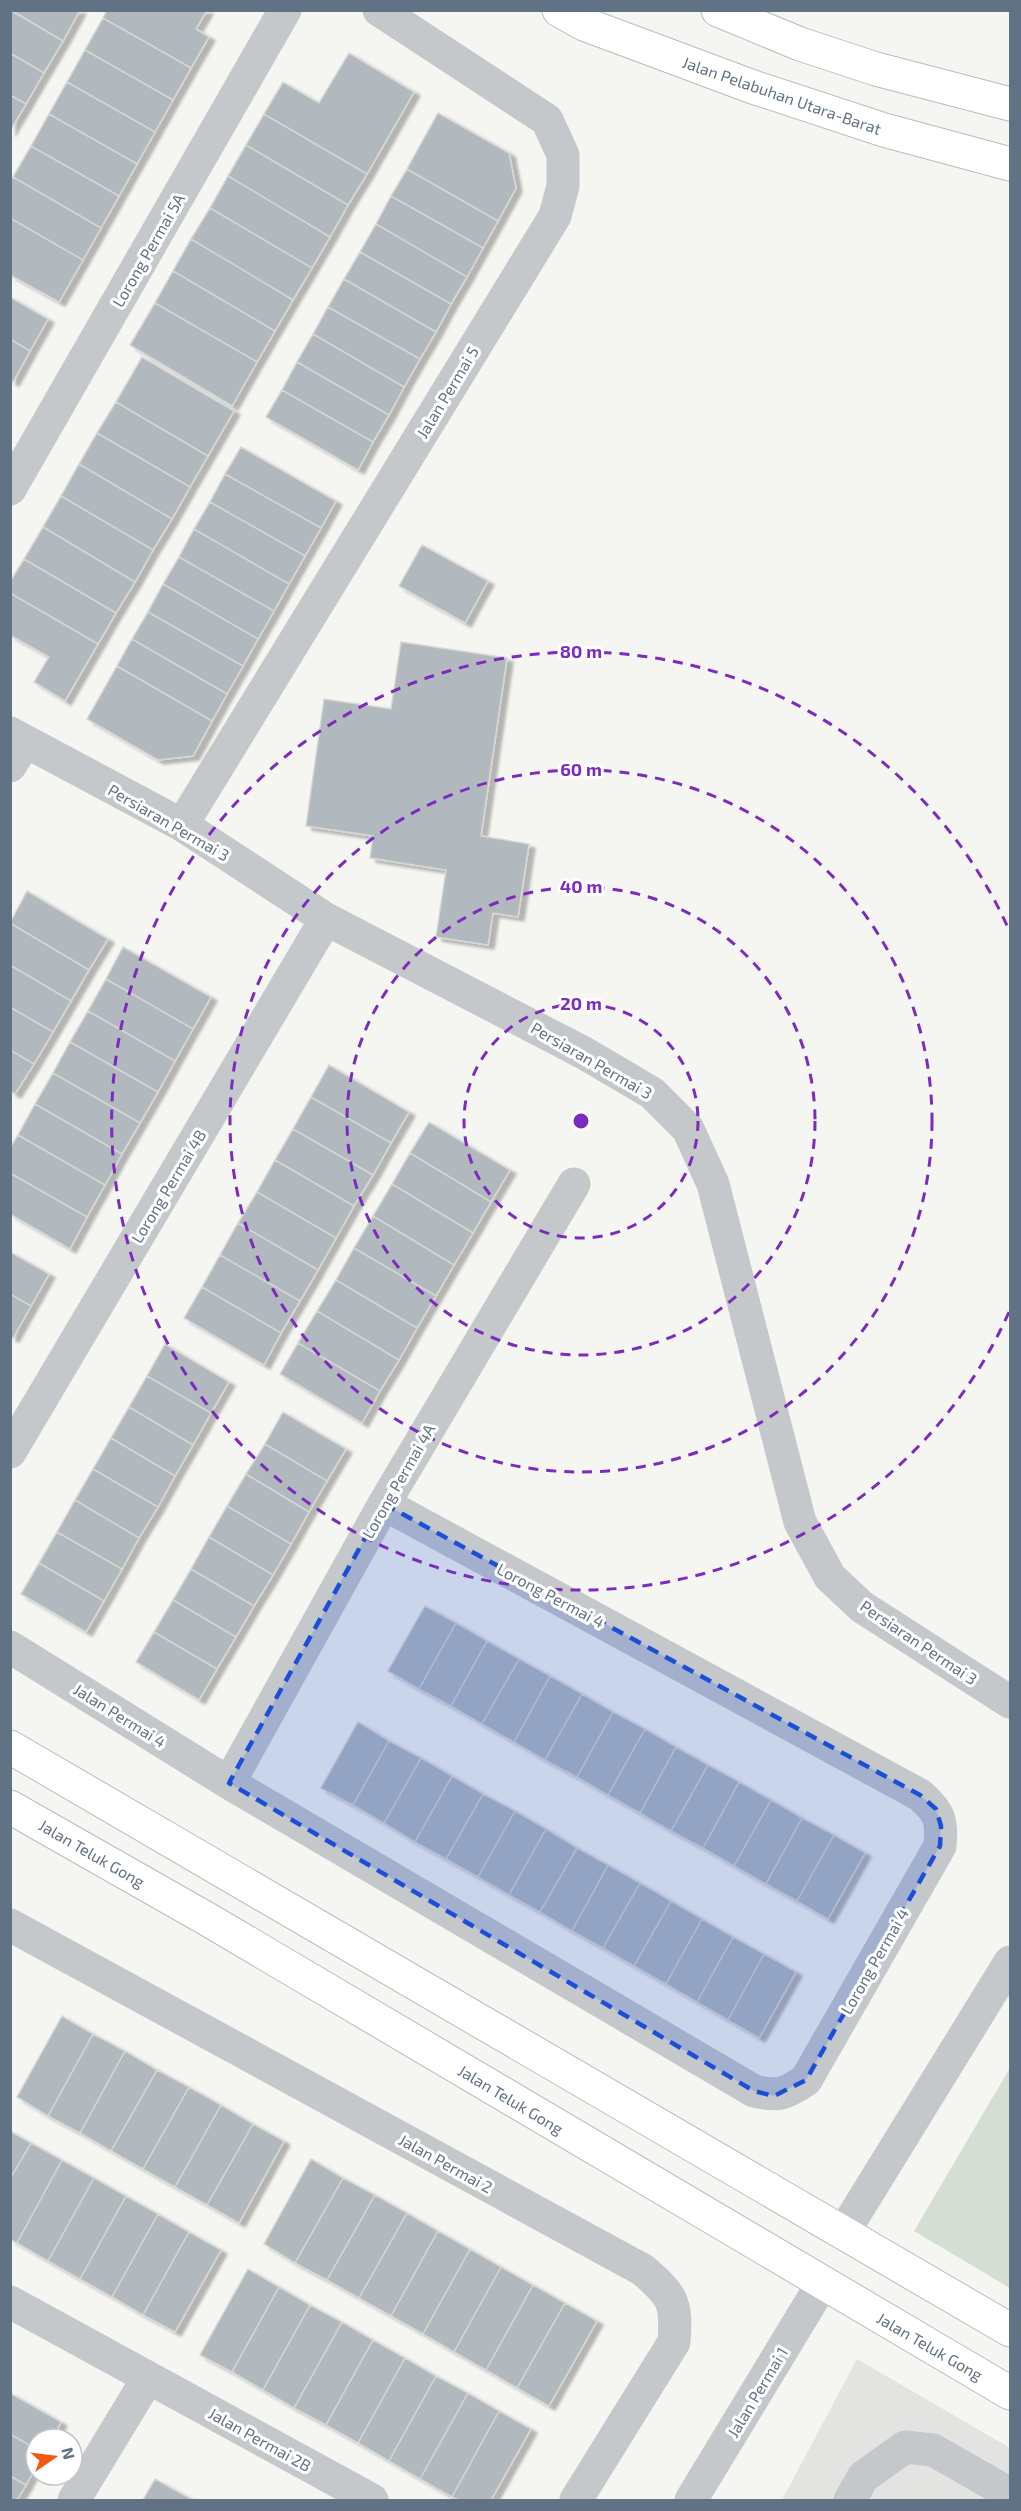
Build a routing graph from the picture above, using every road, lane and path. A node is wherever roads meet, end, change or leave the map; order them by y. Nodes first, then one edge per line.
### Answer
1 (285, 10) edge
2 (379, 10) edge
3 (559, 10) edge
4 (718, 10) edge
5 (1011, 104) edge
6 (1011, 164) edge
7 (10, 489) edge
8 (15, 747) edge
9 (182, 825) junction
10 (326, 919) junction
11 (574, 1184) dead end
12 (10, 1452) edge
13 (384, 1504) junction
14 (10, 1647) edge
15 (1011, 1702) edge
16 (10, 1747) edge
17 (229, 1783) junction
18 (10, 1807) edge
19 (14, 1934) edge
20 (1011, 1962) edge
21 (843, 2233) junction
22 (822, 2284) junction
23 (10, 2302) edge
24 (1011, 2330) edge
25 (148, 2378) junction
26 (1011, 2393) edge
27 (1011, 2494) edge
28 (74, 2500) edge
29 (372, 2500) edge
30 (576, 2500) edge
31 (691, 2500) edge
32 (850, 2500) edge

1 - 7 street, Lorong Permai 5A
2 - 9 street, Jalan Permai 5
3 - 6 main road, Jalan Pelabuhan Utara-Barat
4 - 5 main road
8 - 9 street, Persiaran Permai 3
9 - 10 street, Persiaran Permai 3
10 - 12 street, Lorong Permai 4B
10 - 15 street, Persiaran Permai 3
11 - 13 street, Lorong Permai 4A
13 - 17 street, Lorong Permai 4A
13 - 17 street, Lorong Permai 4
14 - 17 street, Jalan Permai 4
16 - 21 main road
18 - 22 main road, Jalan Teluk Gong
19 - 30 street, Jalan Permai 2
20 - 21 street
21 - 24 main road
22 - 26 main road, Jalan Teluk Gong
22 - 31 street, Jalan Permai 1
23 - 25 street, Jalan Permai 2B
25 - 28 street
25 - 29 street, Jalan Permai 2B
27 - 32 street

